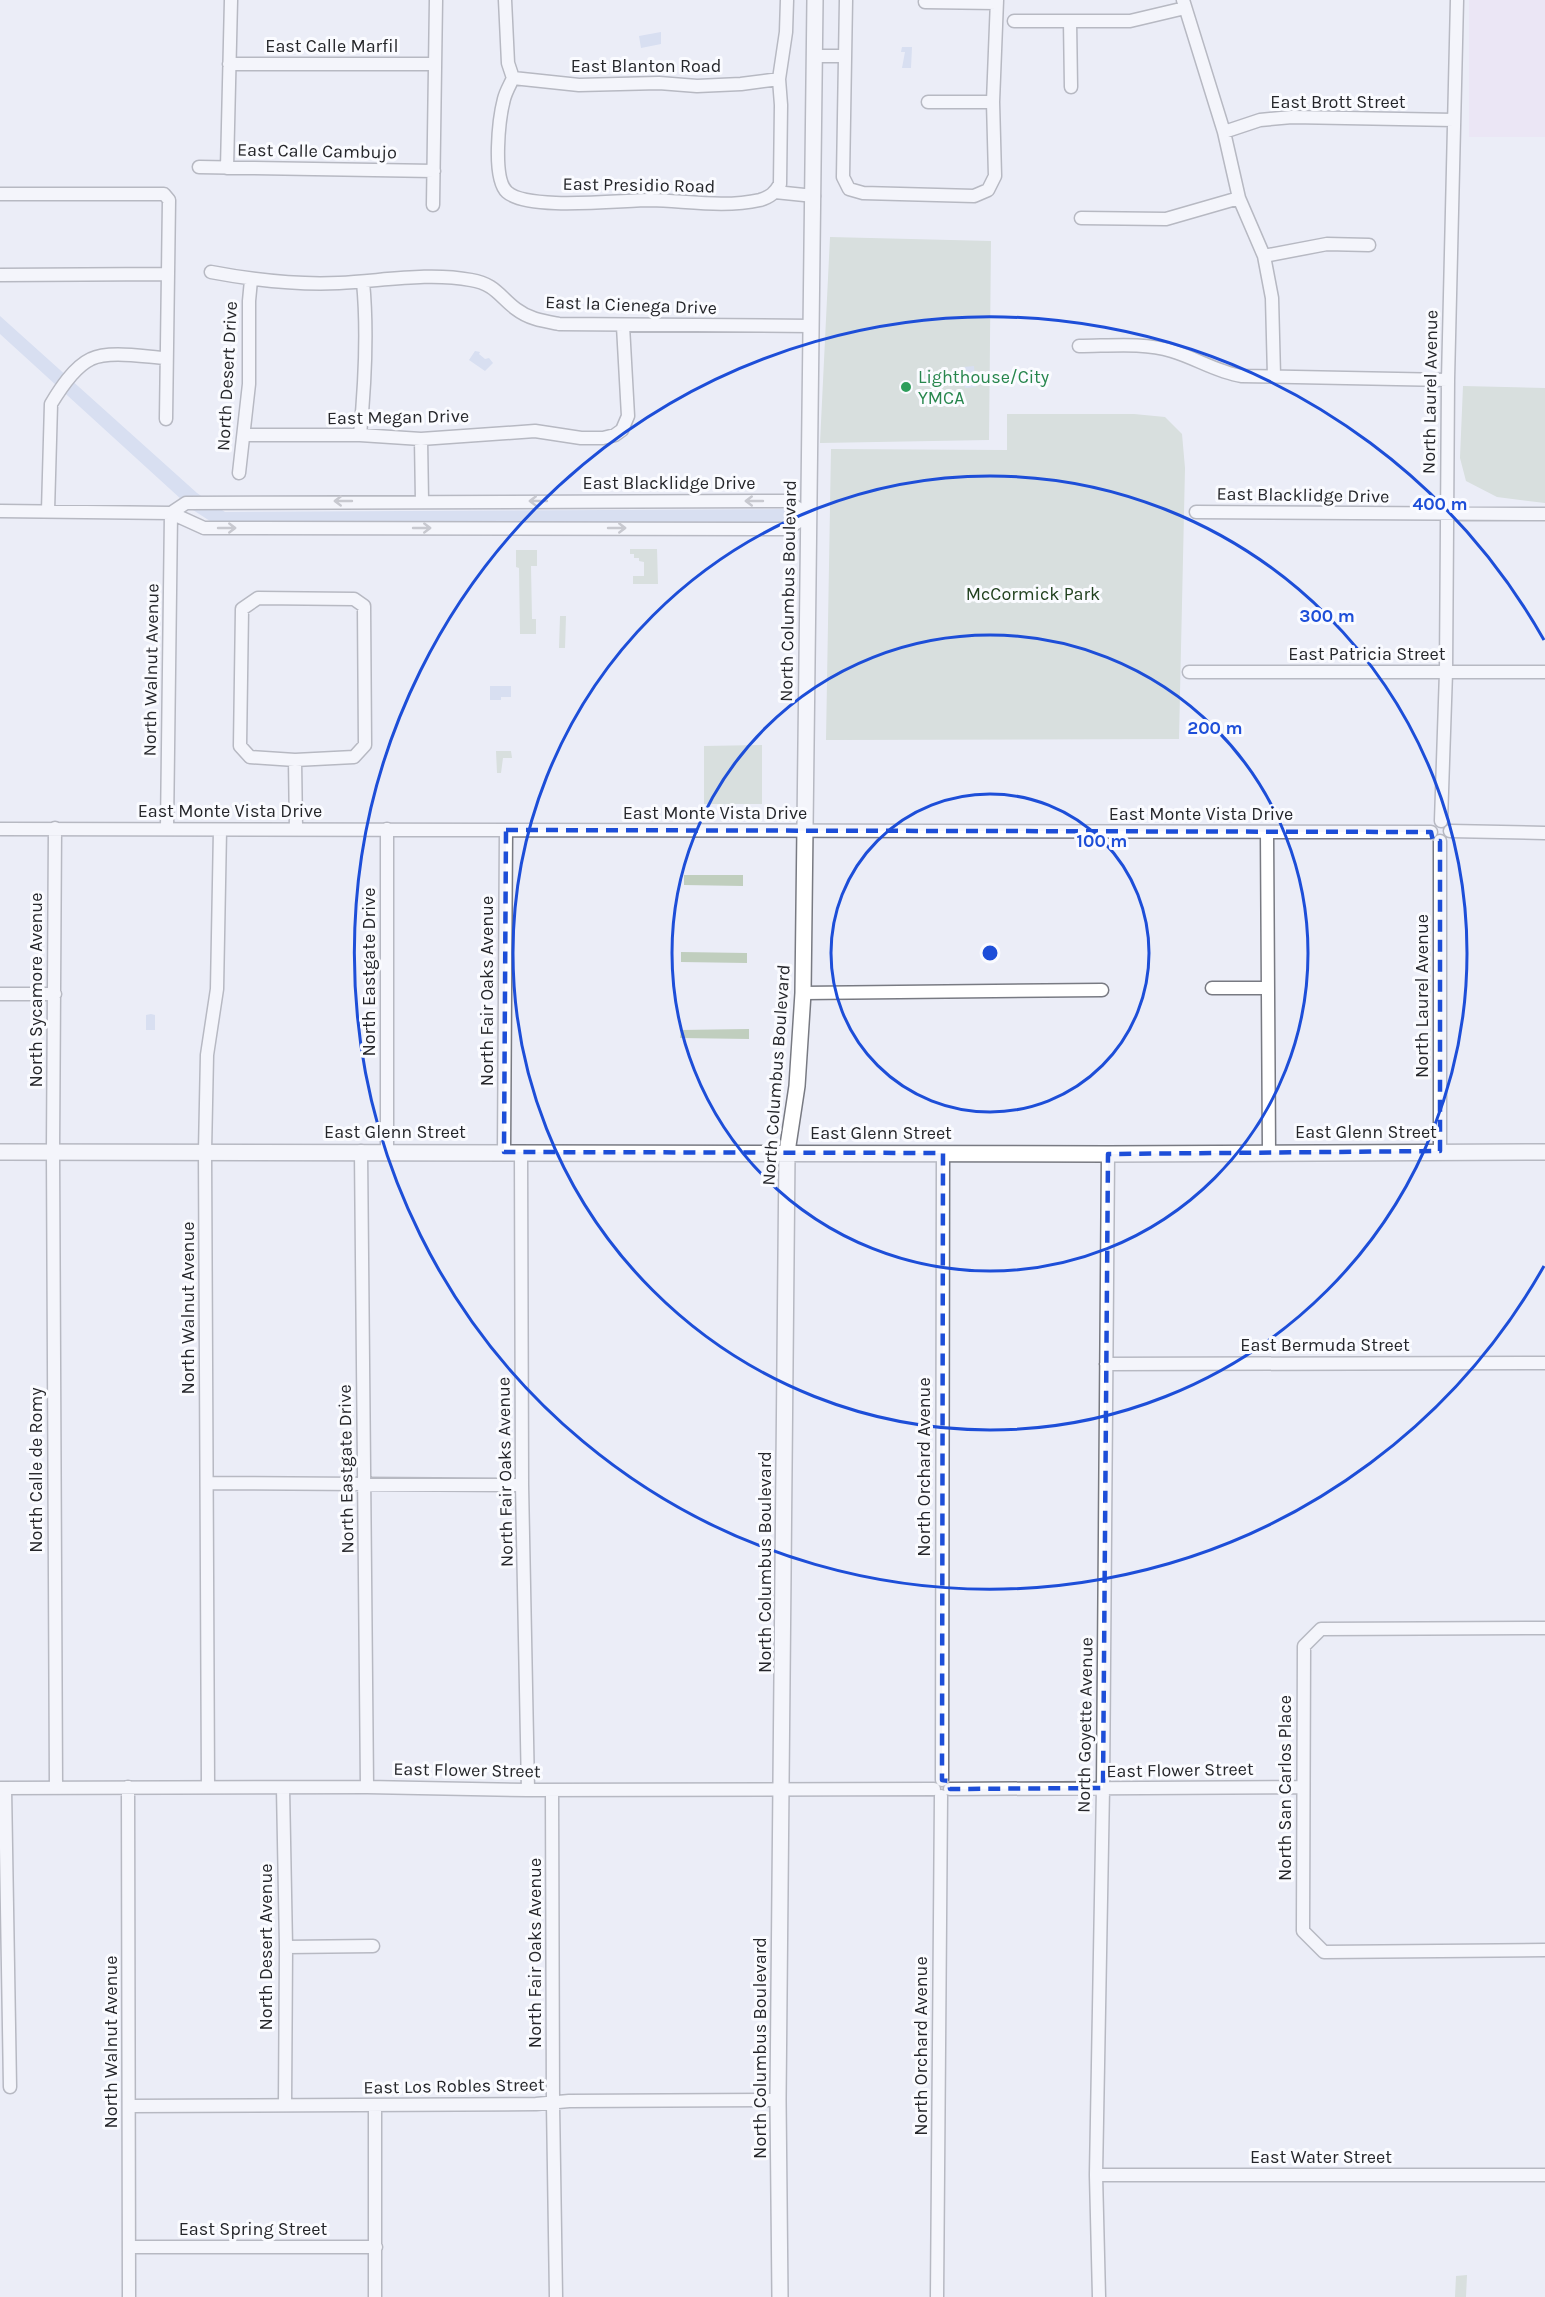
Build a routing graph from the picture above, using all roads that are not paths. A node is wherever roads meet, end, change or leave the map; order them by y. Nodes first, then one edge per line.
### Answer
1 (231, 0) edge
2 (436, 0) edge
3 (505, 0) edge
4 (787, 0) edge
5 (815, 0) edge
6 (846, 0) edge
7 (1457, 0) edge
8 (925, 2) dead end
9 (997, 2) edge
10 (1184, 4) edge
11 (1014, 21) dead end
12 (1070, 21) junction
13 (815, 56) junction
14 (844, 56) junction
15 (229, 64) junction
16 (435, 64) junction
17 (513, 78) junction
18 (779, 80) junction
19 (1071, 87) dead end
20 (928, 102) dead end
21 (993, 102) junction
22 (1454, 120) junction
23 (1224, 132) junction
24 (200, 167) dead end
25 (227, 168) junction
26 (434, 171) junction
27 (776, 192) junction
28 (0, 194) edge
29 (814, 196) junction
30 (1239, 198) junction
31 (433, 206) dead end
32 (1081, 218) dead end
33 (1369, 245) dead end
34 (1264, 256) junction
35 (211, 272) dead end
36 (168, 274) junction
37 (0, 275) edge
38 (251, 280) junction
39 (363, 282) junction
40 (623, 326) junction
41 (812, 326) junction
42 (1079, 346) dead end
43 (166, 358) junction
44 (1274, 376) junction
45 (1448, 380) junction
46 (166, 418) dead end
47 (244, 435) junction
48 (360, 435) junction
49 (421, 439) junction
50 (239, 473) dead end
51 (422, 501) junction
52 (0, 511) edge
53 (48, 511) junction
54 (1196, 512) dead end
55 (171, 513) junction
56 (1446, 514) junction
57 (1545, 514) edge
58 (809, 515) junction
59 (1189, 672) dead end
60 (1446, 672) junction
61 (1545, 672) edge
62 (295, 760) junction
63 (1441, 821) junction
64 (0, 828) edge
65 (55, 828) junction
66 (167, 828) junction
67 (296, 829) junction
68 (387, 829) junction
69 (220, 830) junction
70 (506, 830) junction
71 (805, 831) junction
72 (1450, 831) junction
73 (1267, 832) junction
74 (1431, 832) junction
75 (1545, 833) edge
76 (1440, 841) junction
77 (1212, 988) dead end
78 (1268, 988) junction
79 (1102, 990) dead end
80 (803, 993) junction
81 (0, 994) edge
82 (55, 994) junction
83 (52, 1151) junction
84 (205, 1151) junction
85 (361, 1151) junction
86 (387, 1151) junction
87 (1440, 1151) junction
88 (0, 1152) edge
89 (504, 1152) junction
90 (521, 1152) junction
91 (786, 1152) junction
92 (1269, 1152) junction
93 (1545, 1152) edge
94 (943, 1153) junction
95 (1108, 1154) junction
96 (1545, 1362) edge
97 (1106, 1364) junction
98 (207, 1483) junction
99 (364, 1485) junction
100 (522, 1485) junction
101 (1545, 1628) edge
102 (208, 1787) junction
103 (367, 1787) junction
104 (1303, 1787) junction
105 (3, 1788) edge
106 (56, 1788) junction
107 (128, 1788) junction
108 (283, 1788) junction
109 (1103, 1788) junction
110 (942, 1789) junction
111 (528, 1790) junction
112 (552, 1790) junction
113 (782, 1790) junction
114 (373, 1946) dead end
115 (286, 1947) junction
116 (1545, 1950) edge
117 (10, 2087) dead end
118 (778, 2100) junction
119 (553, 2102) junction
120 (285, 2105) junction
121 (375, 2105) junction
122 (129, 2106) junction
123 (1096, 2175) junction
124 (1545, 2175) edge
125 (130, 2247) junction
126 (376, 2247) junction
127 (129, 2297) edge
128 (375, 2297) edge
129 (556, 2297) edge
130 (780, 2297) edge
131 (937, 2297) edge
132 (1099, 2297) edge

1 - 15 street
2 - 16 street
3 - 17 street
4 - 18 street
5 - 13 street, North Columbus Boulevard
6 - 14 street
7 - 22 street, North Laurel Avenue
8 - 9 street
9 - 21 street
10 - 12 street
10 - 23 street
11 - 12 street
12 - 19 street
13 - 14 street
13 - 29 street, North Columbus Boulevard
14 - 21 street
15 - 16 street, East Calle Marfil
15 - 25 street
16 - 26 street
17 - 18 street, East Blanton Road
17 - 27 street, East Presidio Road
18 - 27 street
20 - 21 street
22 - 23 street, East Brott Street
22 - 45 street, North Laurel Avenue
23 - 30 street
24 - 25 street, East Calle Cambujo
25 - 26 street, East Calle Cambujo
26 - 31 street
27 - 29 street
28 - 36 street
29 - 41 street, North Columbus Boulevard
30 - 32 street
30 - 34 street
33 - 34 street
34 - 44 street
35 - 38 street, East la Cienega Drive
36 - 37 street
36 - 43 street
38 - 39 street, East la Cienega Drive
38 - 47 street, North Desert Drive
39 - 40 street, East la Cienega Drive
39 - 48 street
40 - 41 street, East la Cienega Drive
40 - 49 street, East Megan Drive
41 - 58 street, North Columbus Boulevard
42 - 44 street
43 - 46 street
43 - 53 street
44 - 45 street
45 - 56 street, North Laurel Avenue
47 - 48 street, East Megan Drive
47 - 50 street, North Desert Drive
48 - 49 street, East Megan Drive
49 - 51 street
51 -> 55 street, East Blacklidge Drive
58 -> 51 street, East Blacklidge Drive
52 - 53 street
53 - 55 street
54 - 56 street, East Blacklidge Drive
55 -> 58 street
55 - 66 street, North Walnut Avenue
56 - 57 street, East Blacklidge Drive
56 - 60 street, North Laurel Avenue
58 - 71 street, North Columbus Boulevard
59 - 60 street, East Patricia Street
60 - 61 street, East Patricia Street
60 - 63 street, North Laurel Avenue
62 - 62 street
62 - 67 street
63 - 72 street
63 - 74 street
64 - 65 street, East Monte Vista Drive
65 - 66 street, East Monte Vista Drive
65 - 82 street, North Sycamore Avenue
66 - 69 street, East Monte Vista Drive
67 - 68 street, East Monte Vista Drive
67 - 69 street, East Monte Vista Drive
68 - 70 street, East Monte Vista Drive
68 - 86 street, North Eastgate Drive
69 - 84 street, North Walnut Avenue
70 - 71 street, East Monte Vista Drive
70 - 89 street, North Fair Oaks Avenue
71 - 73 street, East Monte Vista Drive
71 - 80 street, North Columbus Boulevard
72 - 75 street
72 - 76 street
73 - 74 street, East Monte Vista Drive
73 - 78 street
74 - 76 street
76 - 87 street, North Laurel Avenue
77 - 78 street
78 - 92 street
79 - 80 street
80 - 91 street, North Columbus Boulevard
81 - 82 street
82 - 83 street, North Sycamore Avenue
83 - 84 street, East Glenn Street
83 - 88 street, East Glenn Street
83 - 106 street, North Calle de Romy
84 - 85 street, East Glenn Street
84 - 98 street, North Walnut Avenue
85 - 86 street, East Glenn Street
85 - 99 street, North Eastgate Drive
86 - 89 street, East Glenn Street
87 - 92 street, East Glenn Street
87 - 93 street, East Glenn Street
89 - 90 street, East Glenn Street
90 - 91 street, East Glenn Street
90 - 100 street, North Fair Oaks Avenue
91 - 94 street, East Glenn Street
91 - 113 street, North Columbus Boulevard
92 - 95 street, East Glenn Street
94 - 95 street, East Glenn Street
94 - 110 street, North Orchard Avenue
95 - 97 street, North Goyette Avenue
96 - 97 street, East Bermuda Street
97 - 109 street, North Goyette Avenue
98 - 99 street
98 - 102 street, North Walnut Avenue
99 - 100 street
99 - 103 street, North Eastgate Drive
100 - 111 street, North Fair Oaks Avenue
101 - 104 street, North San Carlos Place
102 - 107 street, East Flower Street
102 - 108 street, East Flower Street
103 - 108 street, East Flower Street
103 - 111 street, East Flower Street
104 - 109 street, East Flower Street
104 - 116 street, North San Carlos Place
105 - 106 street, East Flower Street
105 - 117 street
106 - 107 street, East Flower Street
107 - 122 street, North Walnut Avenue
108 - 115 street, North Desert Avenue
109 - 110 street, East Flower Street
109 - 123 street, North Goyette Avenue
110 - 113 street, East Flower Street
110 - 131 street, North Orchard Avenue
111 - 112 street, East Flower Street
112 - 113 street, East Flower Street
112 - 119 street, North Fair Oaks Avenue
113 - 118 street, North Columbus Boulevard
114 - 115 street
115 - 120 street, North Desert Avenue
118 - 119 street, East Los Robles Street
118 - 130 street, North Columbus Boulevard
119 - 121 street, East Los Robles Street
119 - 129 street, North Fair Oaks Avenue
120 - 121 street, East Los Robles Street
120 - 122 street, East Los Robles Street
121 - 126 street
122 - 125 street, North Walnut Avenue
123 - 124 street, East Water Street
123 - 132 street, North Goyette Avenue
125 - 126 street, East Spring Street
125 - 127 street, North Walnut Avenue
126 - 128 street

